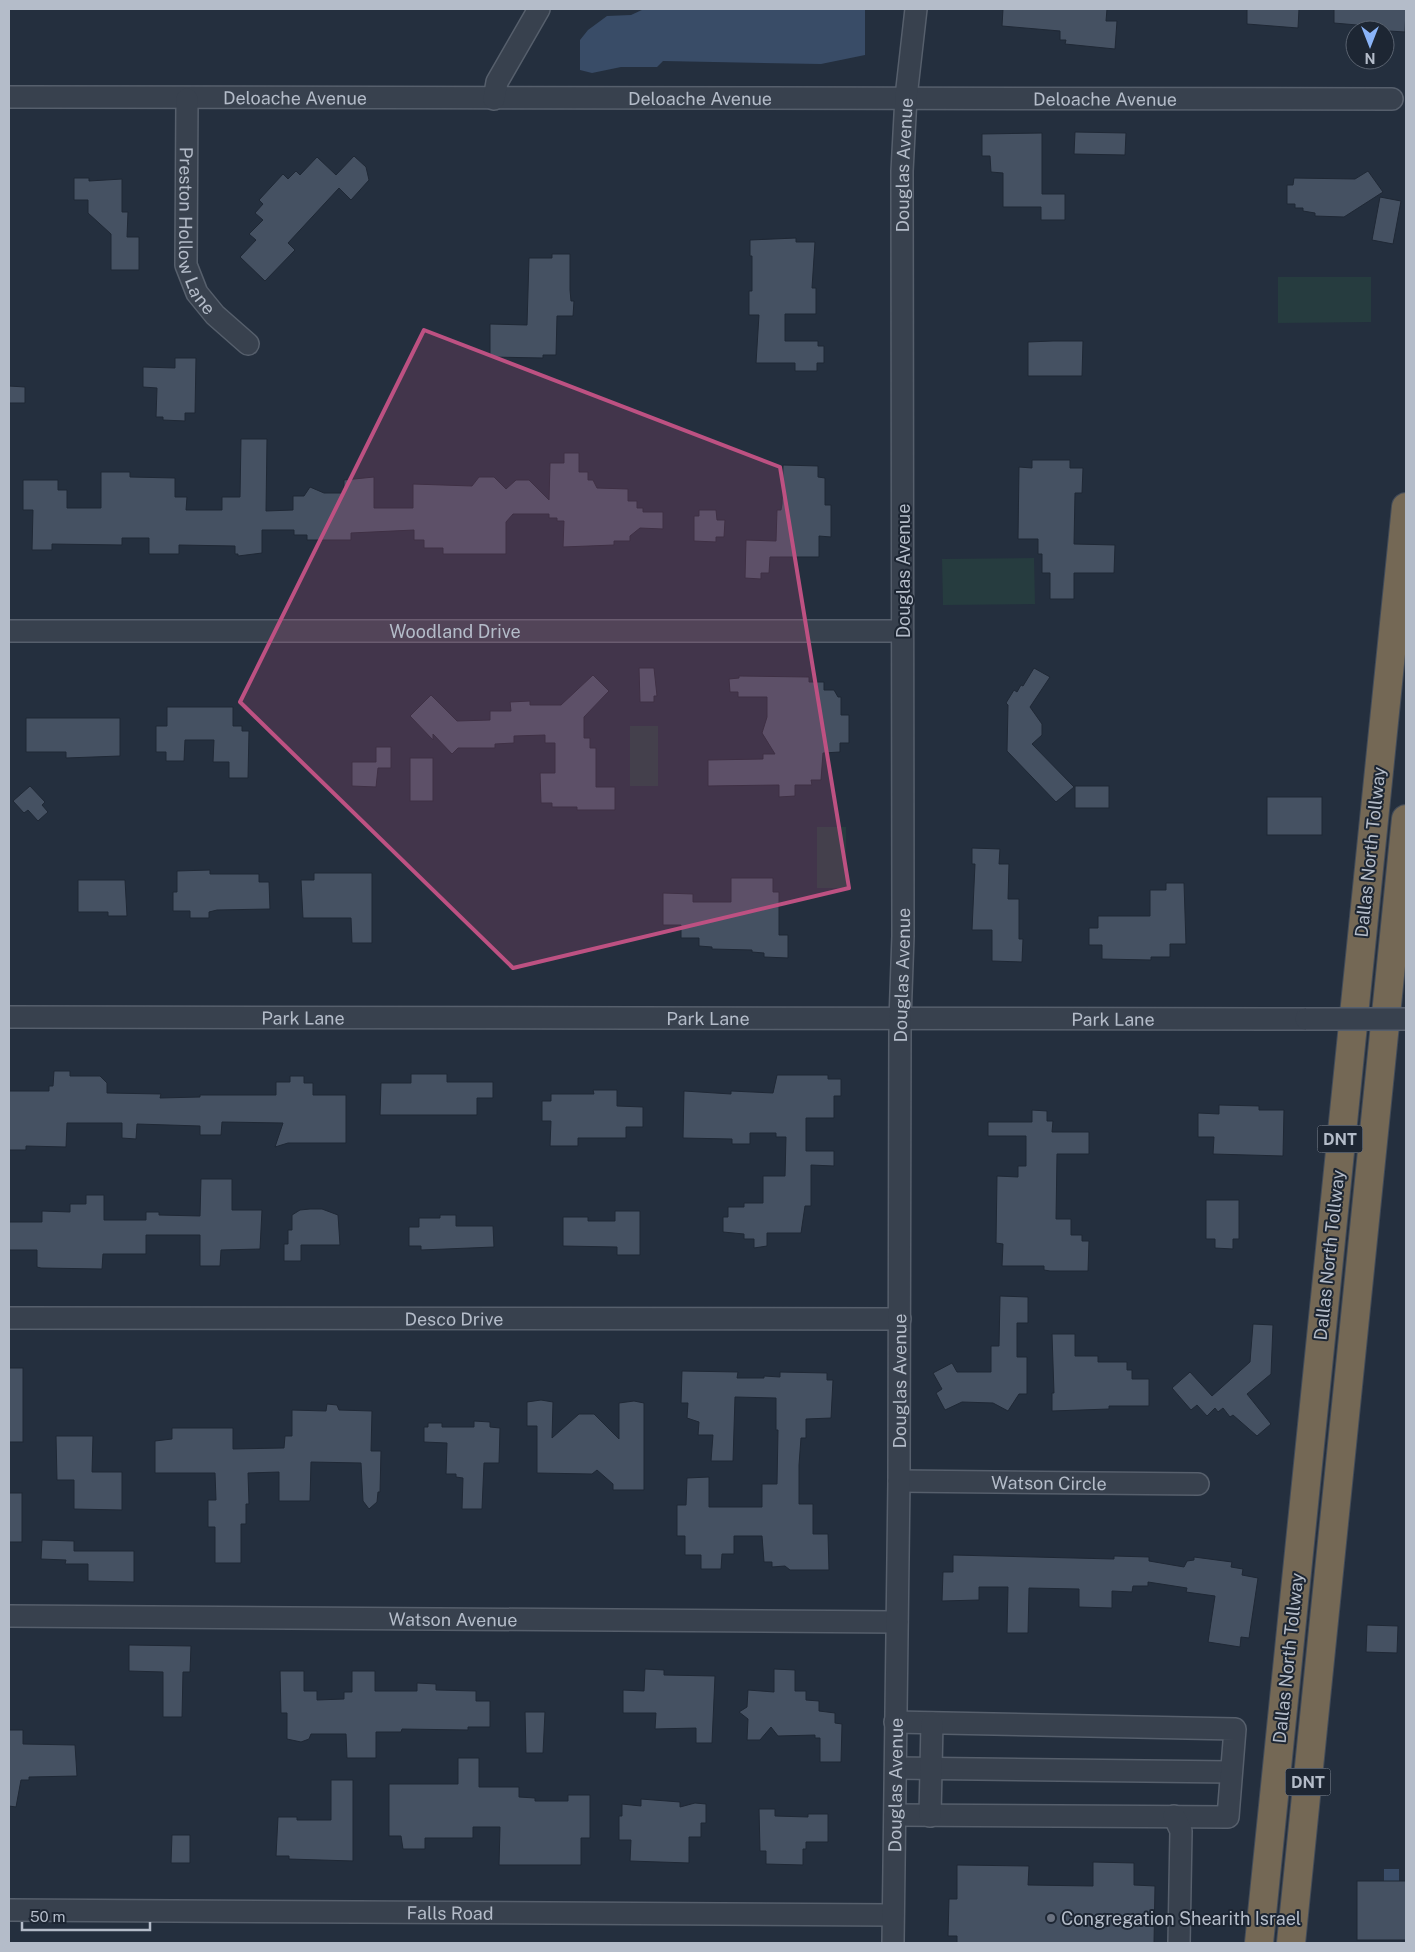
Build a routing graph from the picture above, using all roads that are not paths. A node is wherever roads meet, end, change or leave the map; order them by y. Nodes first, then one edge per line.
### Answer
1 (539, 9) edge
2 (916, 9) edge
3 (9, 97) edge
4 (906, 97) junction
5 (187, 98) junction
6 (494, 99) junction
7 (1392, 99) dead end
8 (248, 344) dead end
9 (1406, 507) edge
10 (902, 630) junction
11 (9, 631) edge
12 (1406, 819) edge
13 (9, 1016) edge
14 (1406, 1019) edge
15 (900, 1020) junction
16 (9, 1318) edge
17 (900, 1319) junction
18 (899, 1481) junction
19 (1198, 1484) dead end
20 (9, 1616) edge
21 (896, 1622) junction
22 (895, 1722) junction
23 (932, 1723) junction
24 (896, 1768) junction
25 (930, 1769) junction
26 (1232, 1772) junction
27 (895, 1815) junction
28 (930, 1816) junction
29 (1174, 1816) junction
30 (1267, 1864) junction
31 (9, 1910) edge
32 (893, 1915) junction
33 (1294, 1916) junction
34 (893, 1943) edge
35 (1179, 1943) edge
36 (1246, 1943) edge
37 (1259, 1943) edge
38 (1291, 1943) edge
39 (1295, 1943) edge

1 - 6 street
2 - 4 street, Douglas Avenue
3 - 5 street, Deloache Avenue
4 - 6 street, Deloache Avenue
4 - 7 street, Deloache Avenue
4 - 10 street, Douglas Avenue
5 - 6 street, Deloache Avenue
5 - 8 street, Preston Hollow Lane
9 - 30 highway, Dallas North Tollway / DNT
10 - 11 street, Woodland Drive
10 - 15 street, Douglas Avenue
12 - 33 highway, Dallas North Tollway / DNT
13 - 15 street, Park Lane
14 - 15 street, Park Lane, bridge
15 - 17 street, Douglas Avenue
16 - 17 street, Desco Drive
17 - 18 street, Douglas Avenue
18 - 19 street, Watson Circle
18 - 21 street, Douglas Avenue
20 - 21 street, Watson Avenue
21 - 22 street, Douglas Avenue
22 - 23 street
22 - 24 street, Douglas Avenue
23 - 25 street
23 - 26 street
24 - 25 street
24 - 27 street, Douglas Avenue
25 - 26 street
25 - 28 street
26 - 29 street
27 - 28 street
27 - 32 street, Douglas Avenue
28 - 29 street
29 - 35 street
30 - 36 highway
30 - 37 highway, Dallas North Tollway / DNT
31 - 32 street, Falls Road
32 - 34 street, Douglas Avenue
33 - 38 highway, Dallas North Tollway / DNT
33 - 39 highway

